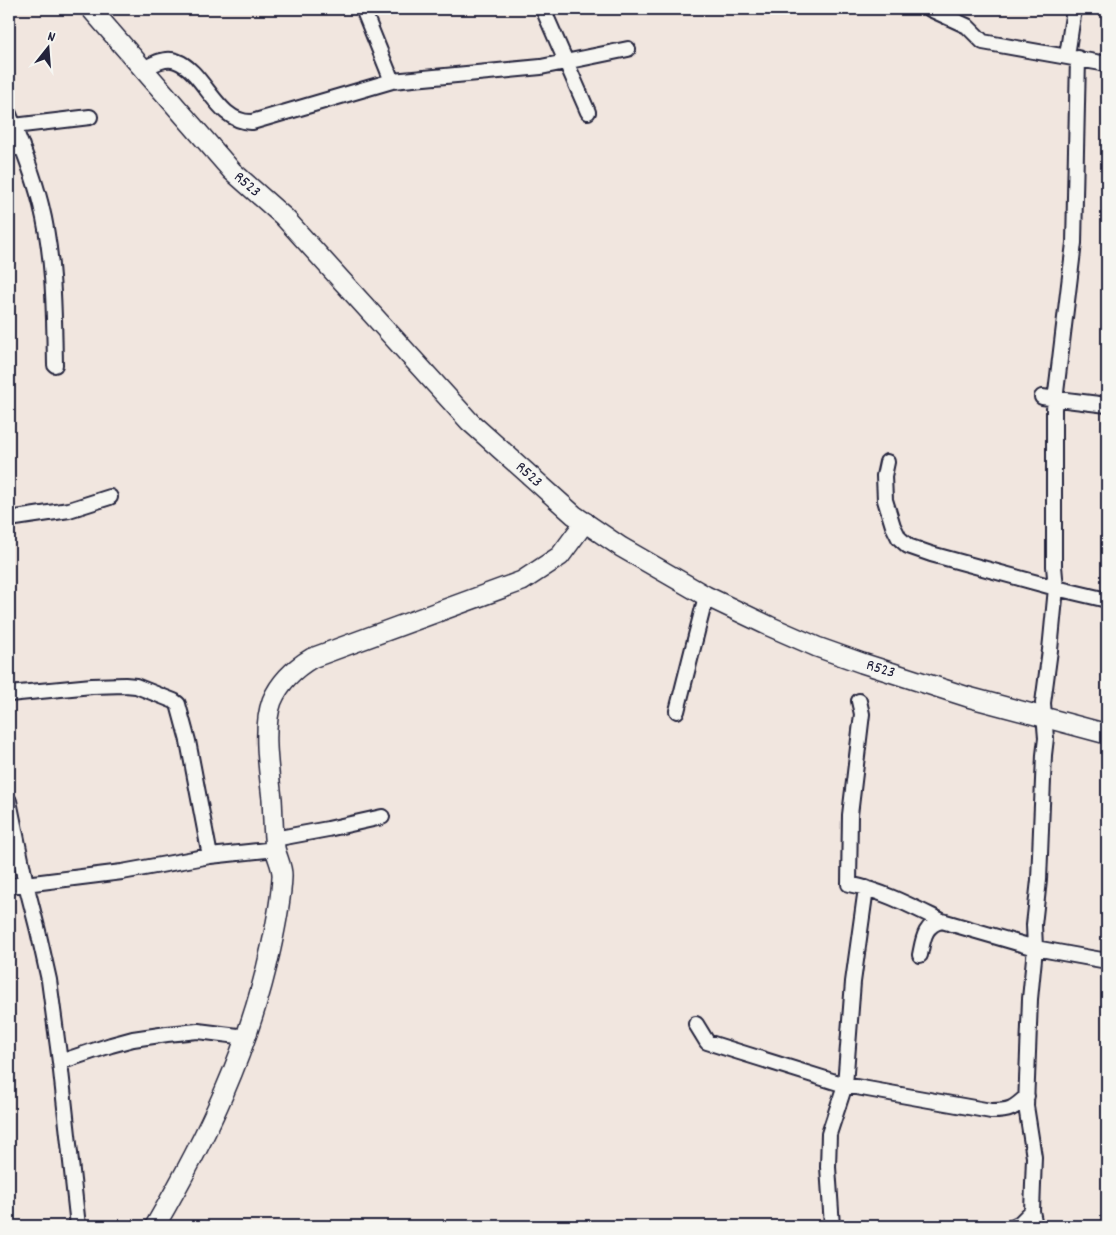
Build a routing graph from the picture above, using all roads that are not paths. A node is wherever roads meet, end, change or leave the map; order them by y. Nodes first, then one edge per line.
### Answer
1 (91, 9) edge
2 (363, 9) edge
3 (543, 9) edge
4 (930, 9) edge
5 (1074, 9) edge
6 (628, 49) dead end
7 (1073, 57) junction
8 (567, 62) junction
9 (1107, 64) edge
10 (143, 69) junction
11 (392, 82) junction
12 (588, 112) dead end
13 (90, 117) dead end
14 (11, 120) edge
15 (15, 148) edge
16 (55, 365) dead end
17 (1048, 398) junction
18 (1107, 405) edge
19 (887, 462) dead end
20 (110, 497) dead end
21 (9, 519) edge
22 (585, 522) junction
23 (1056, 588) junction
24 (706, 596) junction
25 (1107, 600) edge
26 (9, 694) edge
27 (859, 701) dead end
28 (677, 711) dead end
29 (1045, 718) junction
30 (1107, 734) edge
31 (9, 801) edge
32 (382, 817) dead end
33 (275, 844) junction
34 (210, 856) junction
35 (26, 884) junction
36 (9, 886) edge
37 (866, 888) junction
38 (942, 921) junction
39 (1035, 948) junction
40 (920, 955) dead end
41 (1107, 961) edge
42 (696, 1024) dead end
43 (246, 1037) junction
44 (60, 1062) junction
45 (845, 1085) junction
46 (1027, 1096) junction
47 (1032, 1211) junction
48 (78, 1226) edge
49 (155, 1226) edge
50 (832, 1226) edge
51 (1014, 1226) edge
52 (1034, 1226) edge

1 - 10 main road, R523 / R523
2 - 11 street
3 - 8 street
4 - 7 street
5 - 7 street
6 - 8 street
7 - 9 street
7 - 17 street
8 - 11 street
8 - 12 street
10 - 11 street
10 - 22 main road, R523 / R523
13 - 14 street
14 - 15 street
15 - 16 street
17 - 18 street
17 - 23 street
19 - 23 street
20 - 21 street
22 - 24 main road, R523 / R523
22 - 33 main road
23 - 25 street
23 - 29 street
24 - 28 street
24 - 29 main road, R523 / R523
26 - 34 street
27 - 37 street
29 - 30 main road, R523 / R523
29 - 39 street
31 - 35 street
32 - 33 street
33 - 34 street
33 - 43 main road
34 - 35 street
35 - 36 street
35 - 44 street
37 - 38 street
37 - 45 street
38 - 39 street
38 - 40 street
39 - 41 street
39 - 46 street
42 - 45 street
43 - 44 street
43 - 49 main road
44 - 48 street
45 - 46 street
45 - 50 street
46 - 47 street
47 - 51 street
47 - 52 street

